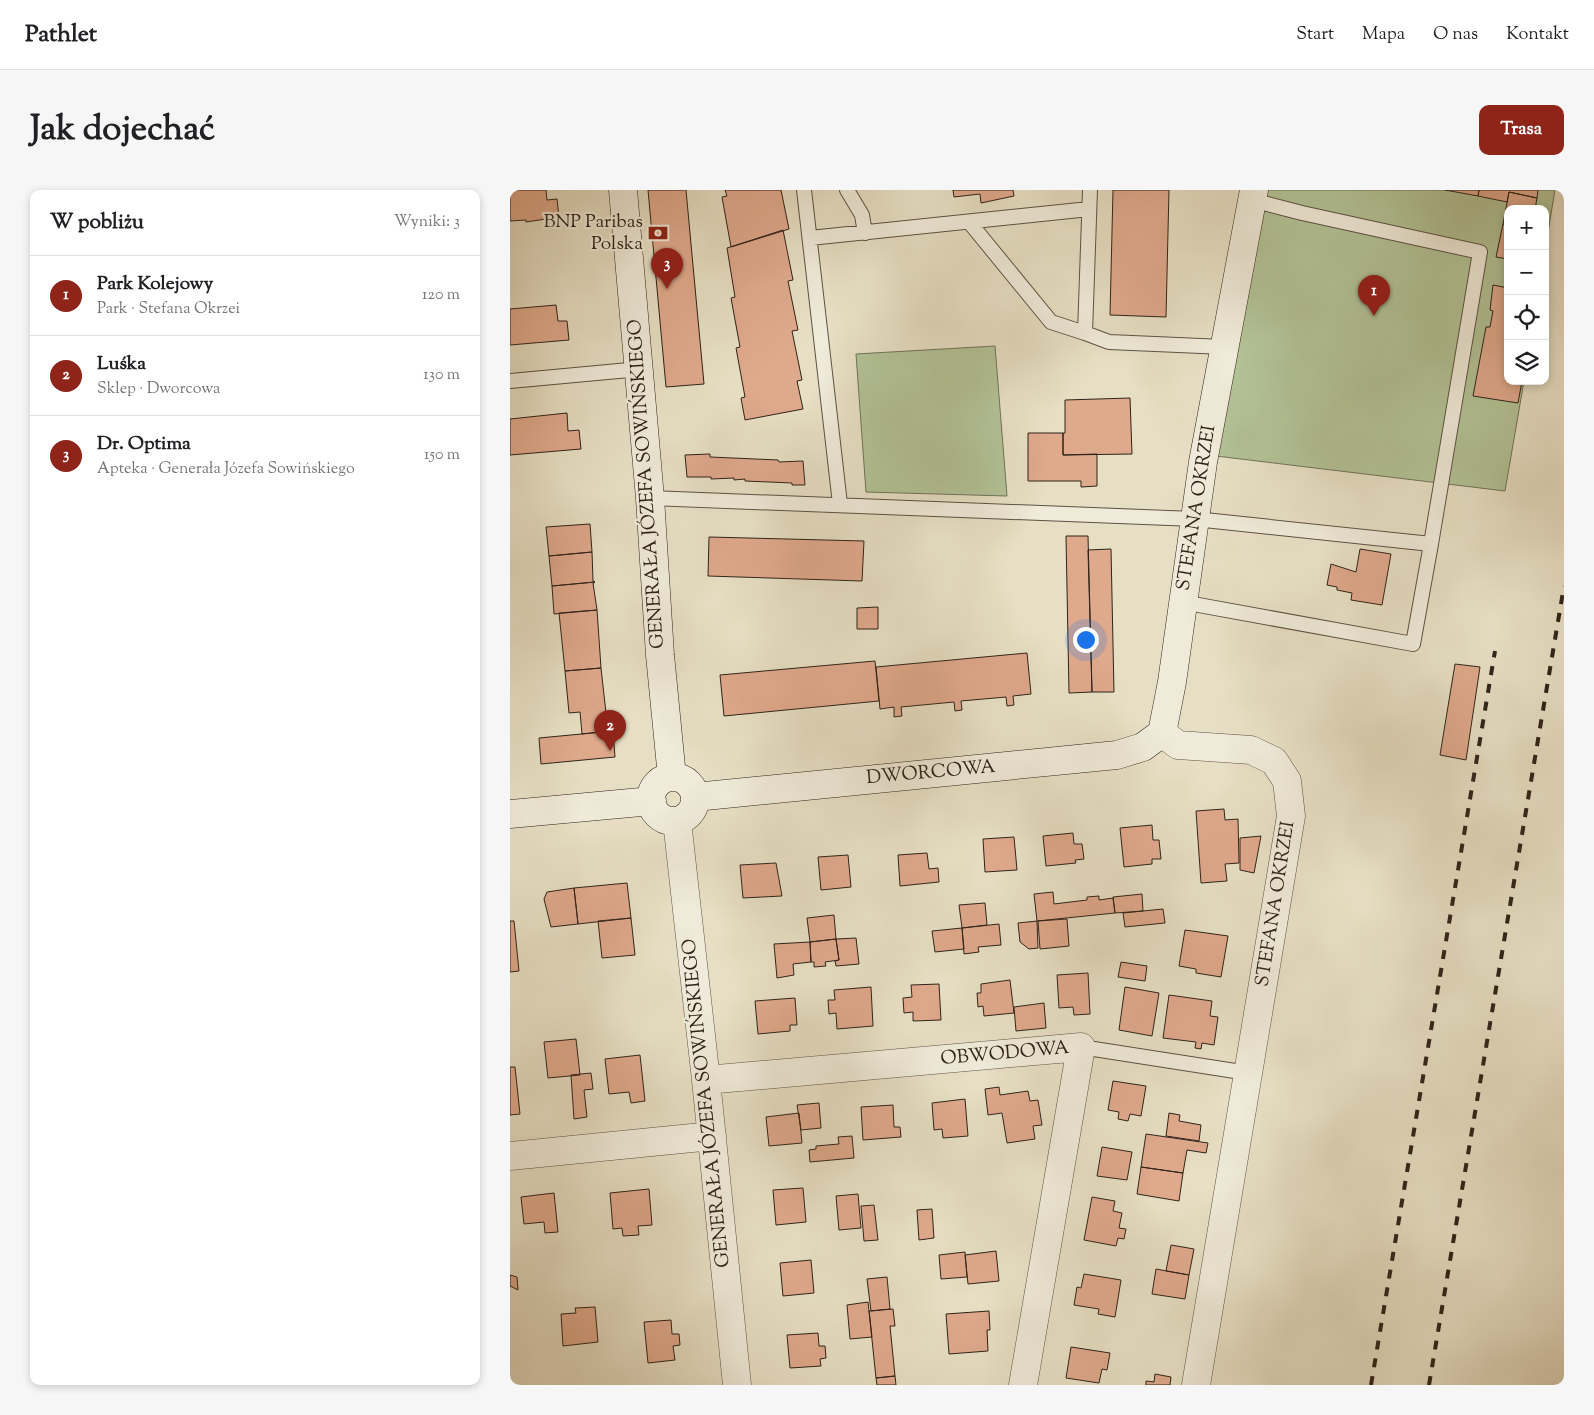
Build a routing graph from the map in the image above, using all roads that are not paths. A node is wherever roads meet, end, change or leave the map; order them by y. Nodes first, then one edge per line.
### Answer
1 (623, 190) edge
2 (804, 190) edge
3 (847, 190) edge
4 (1090, 190) edge
5 (1253, 195) edge
6 (1089, 209) junction
7 (970, 222) junction
8 (865, 233) junction
9 (810, 238) junction
10 (1085, 334) junction
11 (1224, 347) junction
12 (640, 369) junction
13 (510, 381) edge
14 (650, 498) junction
15 (840, 504) junction
16 (1195, 519) junction
17 (1431, 544) junction
18 (1182, 602) junction
19 (1162, 733) junction
20 (672, 778) junction
21 (695, 797) junction
22 (652, 801) junction
23 (510, 814) edge
24 (676, 821) junction
25 (1081, 1047) junction
26 (1248, 1074) junction
27 (706, 1080) junction
28 (712, 1136) junction
29 (510, 1156) edge
30 (736, 1385) edge
31 (1023, 1385) edge
32 (1196, 1385) edge

1 - 12 street, GENERAŁA JÓZEFA SOWIŃSKIEGO
2 - 9 lane
3 - 8 lane
4 - 6 lane
5 - 11 street, STEFANA OKRZEI
5 - 17 lane
6 - 7 lane
6 - 10 lane
7 - 8 lane
7 - 10 lane
8 - 9 lane
9 - 15 lane
10 - 11 lane
11 - 16 street, STEFANA OKRZEI
12 - 13 lane
12 - 14 street, GENERAŁA JÓZEFA SOWIŃSKIEGO
14 - 15 lane
14 - 20 street, GENERAŁA JÓZEFA SOWIŃSKIEGO
15 - 16 lane
16 - 17 lane
16 - 18 street, STEFANA OKRZEI
17 - 18 lane
18 - 19 street, STEFANA OKRZEI
19 - 21 street, DWORCOWA
19 - 26 street, STEFANA OKRZEI
20 - 21 street
20 - 22 street
21 - 24 street
22 - 23 street
22 - 24 street
24 - 27 street, GENERAŁA JÓZEFA SOWIŃSKIEGO
25 - 26 lane
25 - 27 street, OBWODOWA
25 - 31 street, OBWODOWA
26 - 32 street, STEFANA OKRZEI
27 - 28 street, GENERAŁA JÓZEFA SOWIŃSKIEGO
28 - 29 street
28 - 30 street, GENERAŁA JÓZEFA SOWIŃSKIEGO

